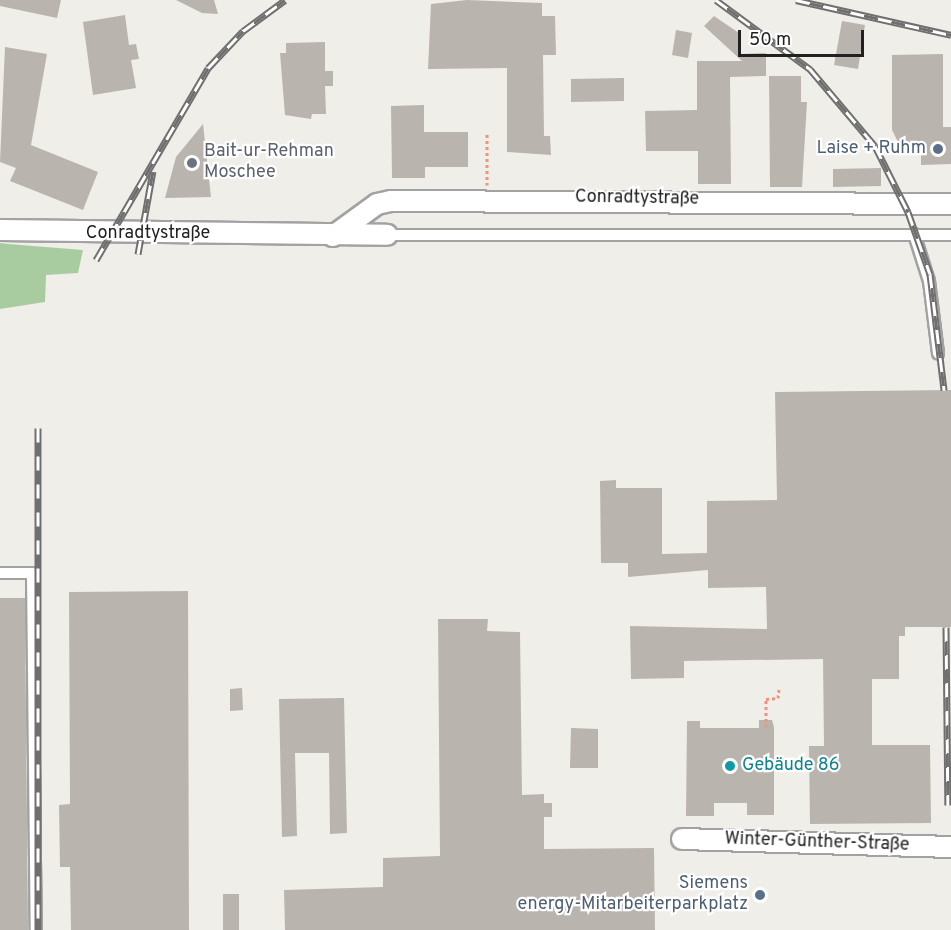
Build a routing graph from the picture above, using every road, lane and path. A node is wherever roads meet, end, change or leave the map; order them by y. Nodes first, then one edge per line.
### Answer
1 (487, 133) dead end
2 (487, 199) junction
3 (951, 204) edge
4 (0, 230) edge
5 (914, 234) junction
6 (387, 235) joint
7 (951, 235) edge
8 (333, 236) junction
9 (938, 353) dead end
10 (0, 573) edge
11 (779, 689) dead end
12 (766, 728) dead end
13 (682, 839) dead end
14 (951, 847) edge
15 (36, 930) edge

1 - 2 path
2 - 3 street, Conradtystraße
2 - 8 street, Conradtystraße
4 - 8 street, Conradtystraße
5 - 6 lane
5 - 7 lane
5 - 9 lane
6 - 8 street, Conradtystraße
10 - 15 lane
11 - 12 path
13 - 14 street, Winter-Günther-Straße

